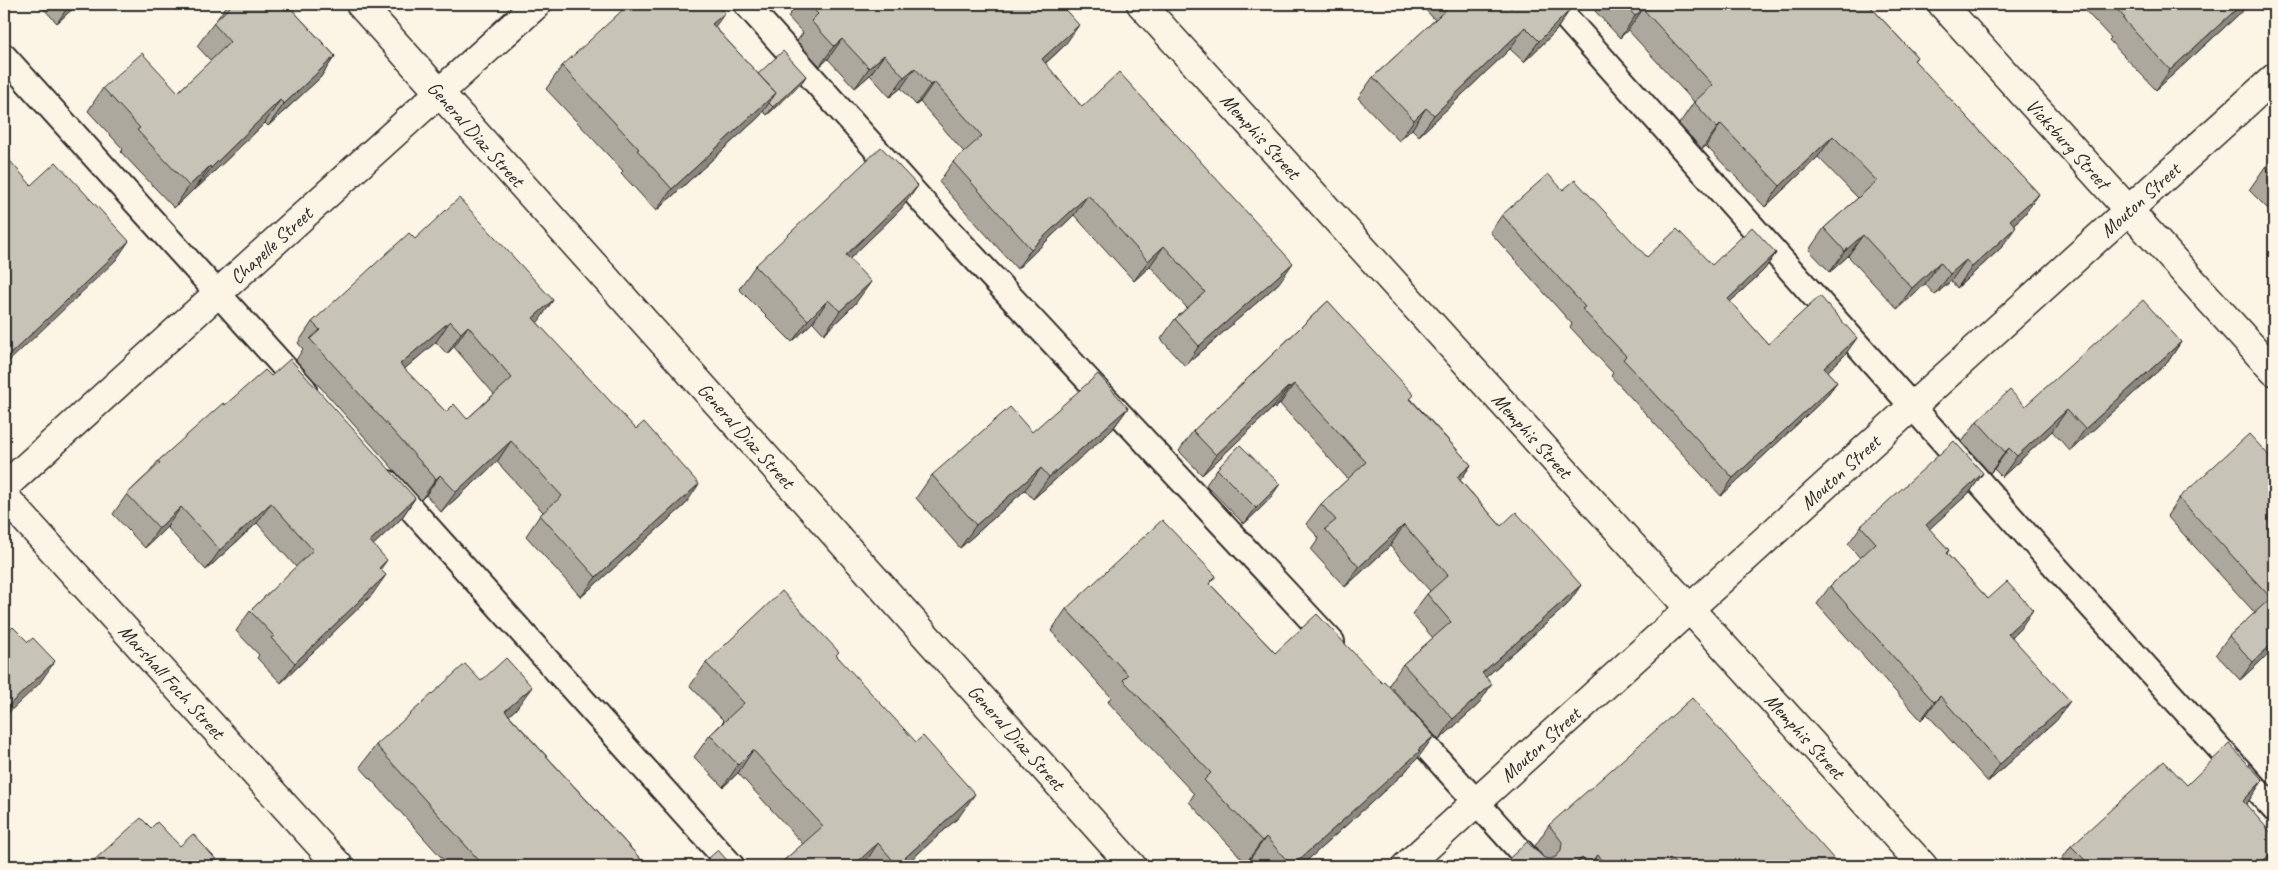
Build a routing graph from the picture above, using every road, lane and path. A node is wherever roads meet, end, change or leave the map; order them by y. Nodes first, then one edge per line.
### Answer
1 (360, 4) edge
2 (537, 4) edge
3 (746, 4) edge
4 (1141, 4) edge
5 (1554, 4) edge
6 (1942, 4) edge
7 (4, 56) edge
8 (2274, 78) edge
9 (439, 92) junction
10 (2129, 210) junction
11 (218, 293) junction
12 (2274, 370) edge
13 (318, 405) edge
14 (1912, 407) junction
15 (372, 464) edge
16 (4, 487) edge
17 (4, 496) edge
18 (1690, 608) junction
19 (1347, 658) edge
20 (1392, 709) edge
21 (1476, 802) junction
22 (2274, 809) edge
23 (339, 866) edge
24 (732, 866) edge
25 (1132, 866) edge
26 (1406, 866) edge
27 (1534, 866) edge
28 (1923, 866) edge

1 - 9 street, General Diaz Street
2 - 9 street, Chapelle Street
3 - 19 lane
4 - 18 street, Memphis Street
5 - 14 lane
6 - 10 street, Vicksburg Street
7 - 11 lane
8 - 10 street, Mouton Street
9 - 11 street, Chapelle Street
9 - 25 street, General Diaz Street
10 - 12 street, Vicksburg Street
10 - 14 street, Mouton Street
11 - 13 lane
11 - 16 street, Chapelle Street
14 - 18 street, Mouton Street
14 - 22 lane
15 - 24 lane
17 - 23 street, Marshall Foch Street
18 - 21 street, Mouton Street
18 - 28 street, Memphis Street
20 - 21 lane
21 - 26 street, Mouton Street
21 - 27 lane

